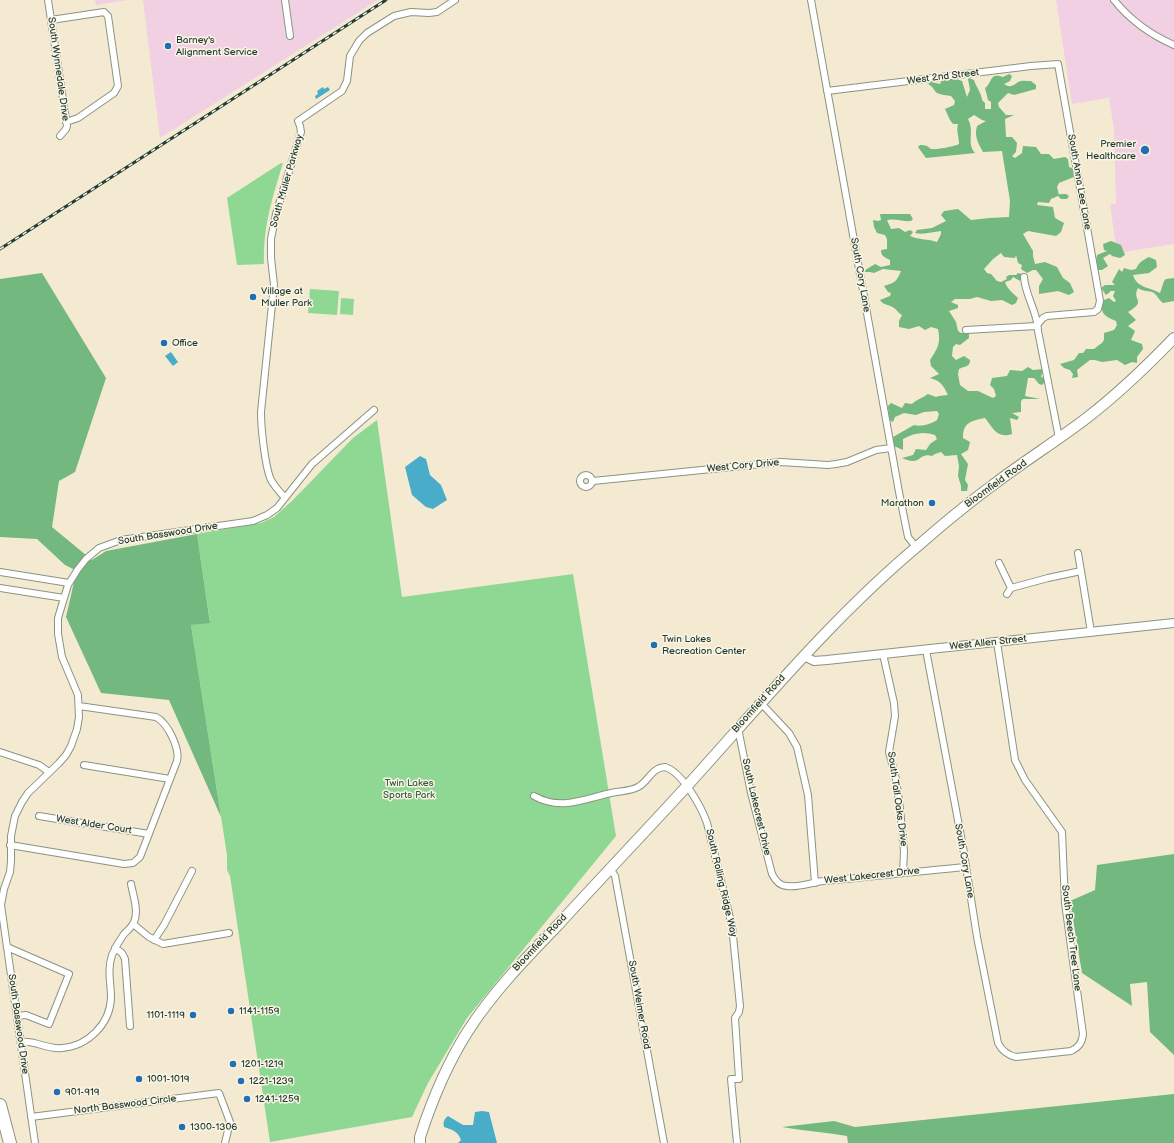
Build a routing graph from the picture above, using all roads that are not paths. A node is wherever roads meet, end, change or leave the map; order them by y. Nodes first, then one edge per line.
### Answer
1 (48, 0) edge
2 (285, 0) edge
3 (455, 0) edge
4 (811, 0) edge
5 (1114, 0) edge
6 (51, 20) junction
7 (290, 36) dead end
8 (1174, 45) edge
9 (1058, 64) joint
10 (827, 91) junction
11 (66, 122) junction
12 (60, 136) dead end
13 (1024, 277) dead end
14 (1038, 324) junction
15 (966, 330) dead end
16 (1174, 338) edge
17 (374, 410) dead end
18 (1059, 438) junction
19 (891, 448) junction
20 (593, 481) dead end
21 (285, 498) junction
22 (916, 547) junction
23 (1078, 553) dead end
24 (999, 563) dead end
25 (1081, 571) junction
26 (0, 572) edge
27 (69, 583) junction
28 (0, 588) edge
29 (1011, 588) junction
30 (1007, 594) dead end
31 (64, 598) junction
32 (1174, 623) edge
33 (1091, 632) junction
34 (997, 642) junction
35 (926, 650) junction
36 (883, 654) junction
37 (804, 656) junction
38 (760, 702) junction
39 (79, 706) junction
40 (738, 728) junction
41 (0, 752) edge
42 (84, 765) dead end
43 (50, 772) junction
44 (170, 779) junction
45 (686, 786) junction
46 (534, 796) dead end
47 (39, 816) dead end
48 (149, 834) junction
49 (10, 845) junction
50 (966, 867) junction
51 (610, 868) junction
52 (192, 871) dead end
53 (903, 873) junction
54 (815, 882) junction
55 (131, 884) dead end
56 (779, 884) joint
57 (133, 924) junction
58 (229, 933) dead end
59 (154, 940) junction
60 (7, 947) junction
61 (115, 948) junction
62 (17, 1016) junction
63 (130, 1026) dead end
64 (21, 1042) junction
65 (1022, 1057) joint
66 (0, 1105) edge
67 (31, 1117) junction
68 (418, 1141) edge
69 (10, 1143) edge
70 (35, 1143) edge
71 (226, 1143) edge
72 (664, 1143) edge
73 (737, 1143) edge

1 - 6 street, South Wynnedale Drive
2 - 7 street
3 - 21 street, South Muller Parkway
4 - 10 street, South Cory Lane
5 - 8 street
6 - 11 street, South Wynnedale Drive
6 - 11 street
9 - 10 street, West 2nd Street
9 - 14 street, South Anna Lee Lane
10 - 19 street, South Cory Lane
11 - 12 street, South Wynnedale Drive
13 - 14 street
14 - 15 street
14 - 18 street
16 - 18 main road, Bloomfield Road
17 - 21 street, South Basswood Drive
18 - 22 main road, Bloomfield Road
19 - 20 street, West Cory Drive
19 - 22 street, South Cory Lane
21 - 27 street, South Basswood Drive
22 - 37 main road, Bloomfield Road
23 - 25 street
24 - 29 street
25 - 29 street
25 - 33 street
26 - 27 street
27 - 31 street, South Basswood Drive
28 - 31 street
29 - 30 street
31 - 39 street, South Basswood Drive
32 - 33 street, West Allen Street
33 - 34 street, West Allen Street
34 - 35 street, West Allen Street
34 - 65 street, South Beech Tree Lane
35 - 36 street, West Allen Street
35 - 50 street, South Cory Lane
36 - 37 street, West Allen Street
36 - 53 street, South Tall Oaks Drive
37 - 38 main road, Bloomfield Road
38 - 40 main road, Bloomfield Road
38 - 54 street
39 - 43 street, South Basswood Drive
39 - 44 street
40 - 45 main road, Bloomfield Road
40 - 56 street, South Lakecrest Drive
41 - 43 street
42 - 44 street
43 - 49 street, South Basswood Drive
44 - 48 street
45 - 46 street
45 - 51 main road, Bloomfield Road
45 - 73 street, South Rolling Ridge Way
47 - 48 street, West Alder Court
48 - 49 street
49 - 60 street, South Basswood Drive
50 - 53 street, West Lakecrest Drive
50 - 65 street, South Cory Lane
51 - 68 main road, Bloomfield Road
51 - 72 street, South Weimer Road
52 - 59 street
53 - 54 street, West Lakecrest Drive
54 - 56 street, West Lakecrest Drive
55 - 57 street
57 - 59 street
57 - 61 street
58 - 59 street
60 - 62 street, South Basswood Drive
60 - 62 street
61 - 63 street
61 - 64 street
62 - 64 street, South Basswood Drive
64 - 67 street, South Basswood Drive
66 - 69 highway
67 - 70 street, South Basswood Drive
67 - 71 street, North Basswood Circle

